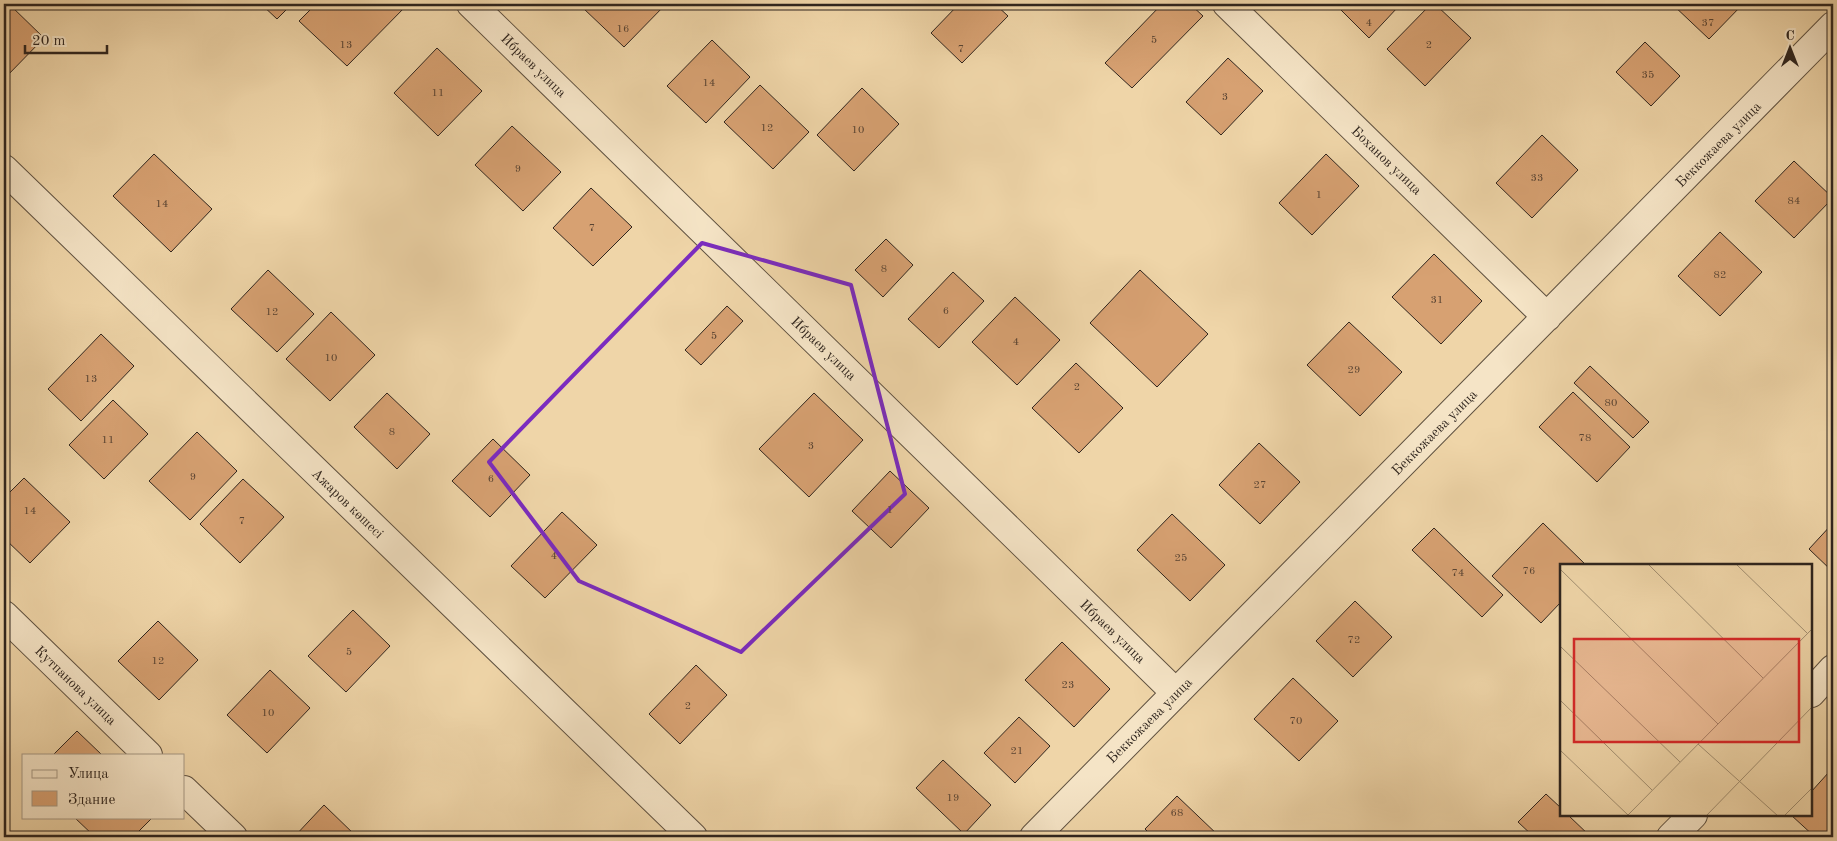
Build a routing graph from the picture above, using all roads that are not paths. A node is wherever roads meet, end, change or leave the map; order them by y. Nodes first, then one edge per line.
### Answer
1 (471, 4) edge
2 (1227, 4) edge
3 (1833, 26) edge
4 (4, 170) edge
5 (1547, 317) junction
6 (4, 615) edge
7 (1833, 669) edge
8 (1812, 691) edge
9 (1176, 693) junction
10 (147, 754) edge
11 (185, 791) edge
12 (1692, 816) edge
13 (233, 837) edge
14 (693, 837) edge
15 (1034, 837) edge
16 (1671, 837) edge

1 - 9 street, Ибраев улица
2 - 5 street, Боханов улица
3 - 5 street, Беккожаева улица
4 - 14 street, Ажаров көшесі
5 - 9 street, Беккожаева улица
6 - 10 street, Кутпанова улица
7 - 8 street
9 - 15 street, Беккожаева улица
11 - 13 street
12 - 16 street

